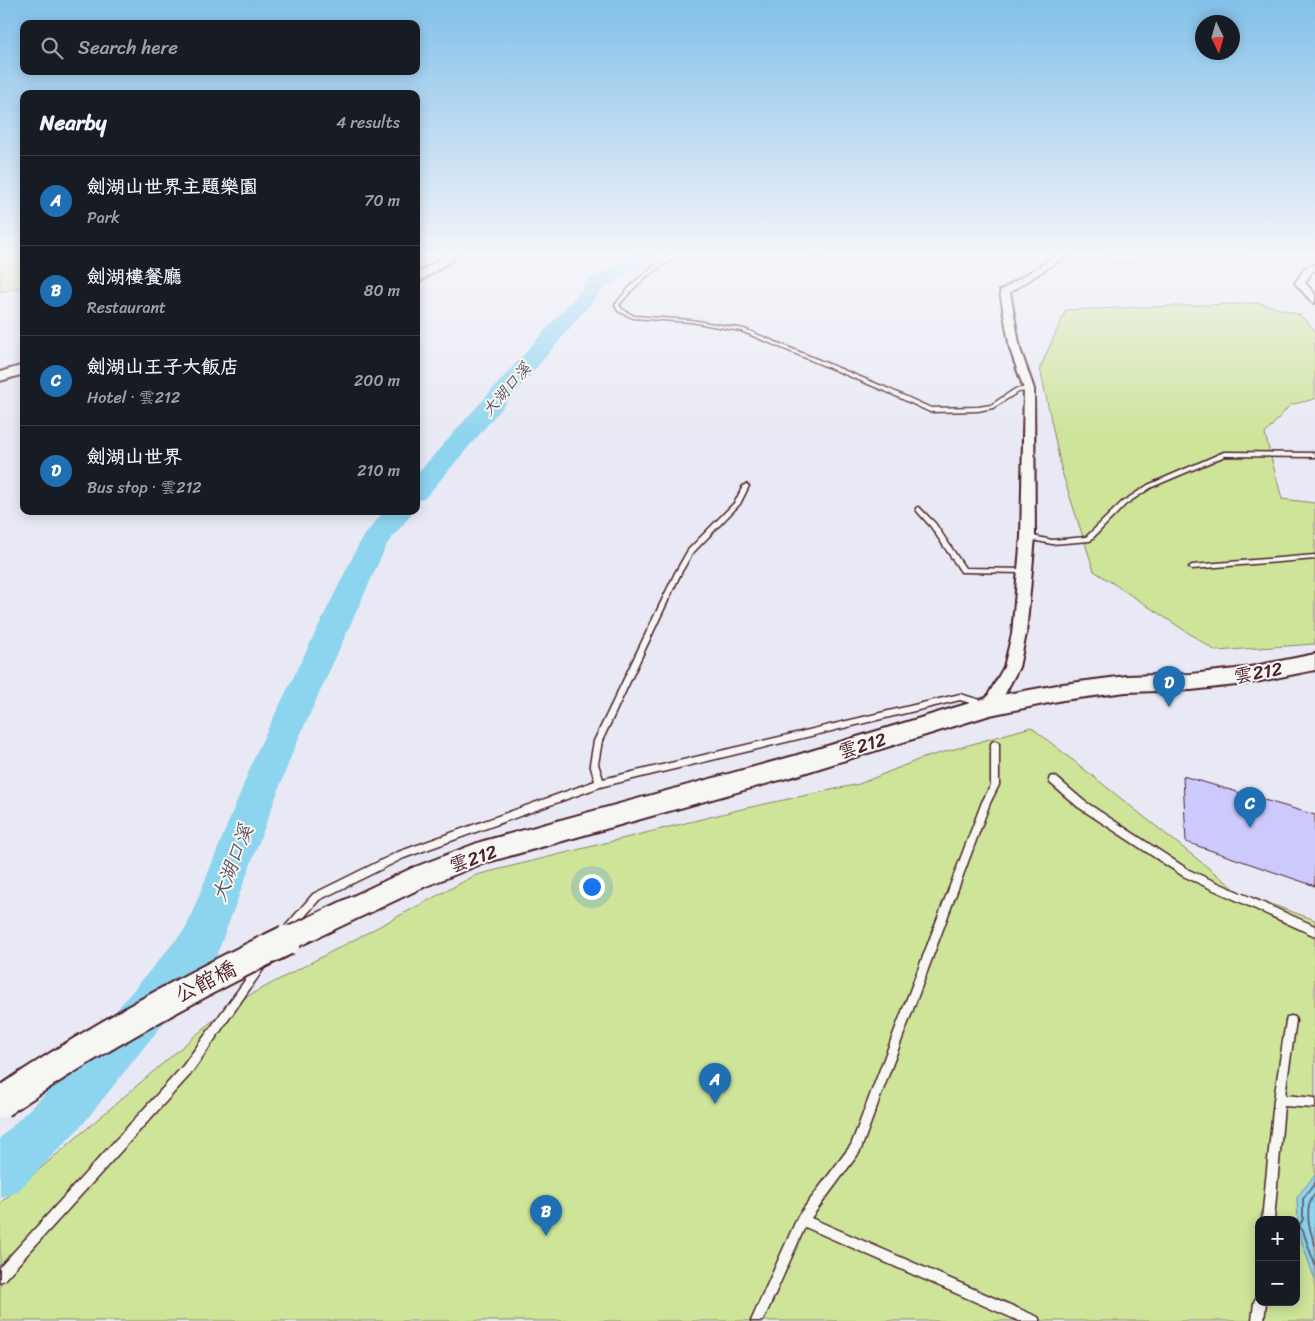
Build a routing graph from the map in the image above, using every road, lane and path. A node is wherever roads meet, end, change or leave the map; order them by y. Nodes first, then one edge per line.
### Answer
1 (630, 316) edge
2 (1009, 316) edge
3 (20, 370) edge
4 (0, 377) edge
5 (1029, 389) junction
6 (1315, 454) edge
7 (746, 486) dead end
8 (918, 509) dead end
9 (1028, 537) junction
10 (1315, 557) edge
11 (1192, 567) dead end
12 (1026, 571) junction
13 (1315, 662) edge
14 (990, 706) junction
15 (994, 744) dead end
16 (1053, 780) dead end
17 (600, 783) junction
18 (419, 878) joint
19 (1315, 930) edge
20 (1292, 1020) dead end
21 (1279, 1100) junction
22 (0, 1103) edge
23 (1315, 1103) edge
24 (1268, 1216) edge
25 (802, 1220) junction
26 (0, 1276) edge
27 (1260, 1306) edge
28 (757, 1321) edge
29 (1034, 1321) edge
30 (1258, 1321) edge

1 - 5 lane
2 - 5 street
3 - 4 street
5 - 9 street
6 - 9 lane
7 - 17 lane
8 - 12 lane
9 - 12 street
10 - 11 lane
12 - 14 street
13 - 14 street, 雲212 / 雲212
14 - 17 lane
14 - 18 street, 雲212 / 雲212
15 - 25 lane
16 - 19 lane
17 - 26 lane
18 - 22 street, 公館橋 / 雲212, bridge
20 - 21 lane
21 - 23 lane
21 - 24 lane
25 - 28 lane
25 - 29 lane
27 - 30 lane

